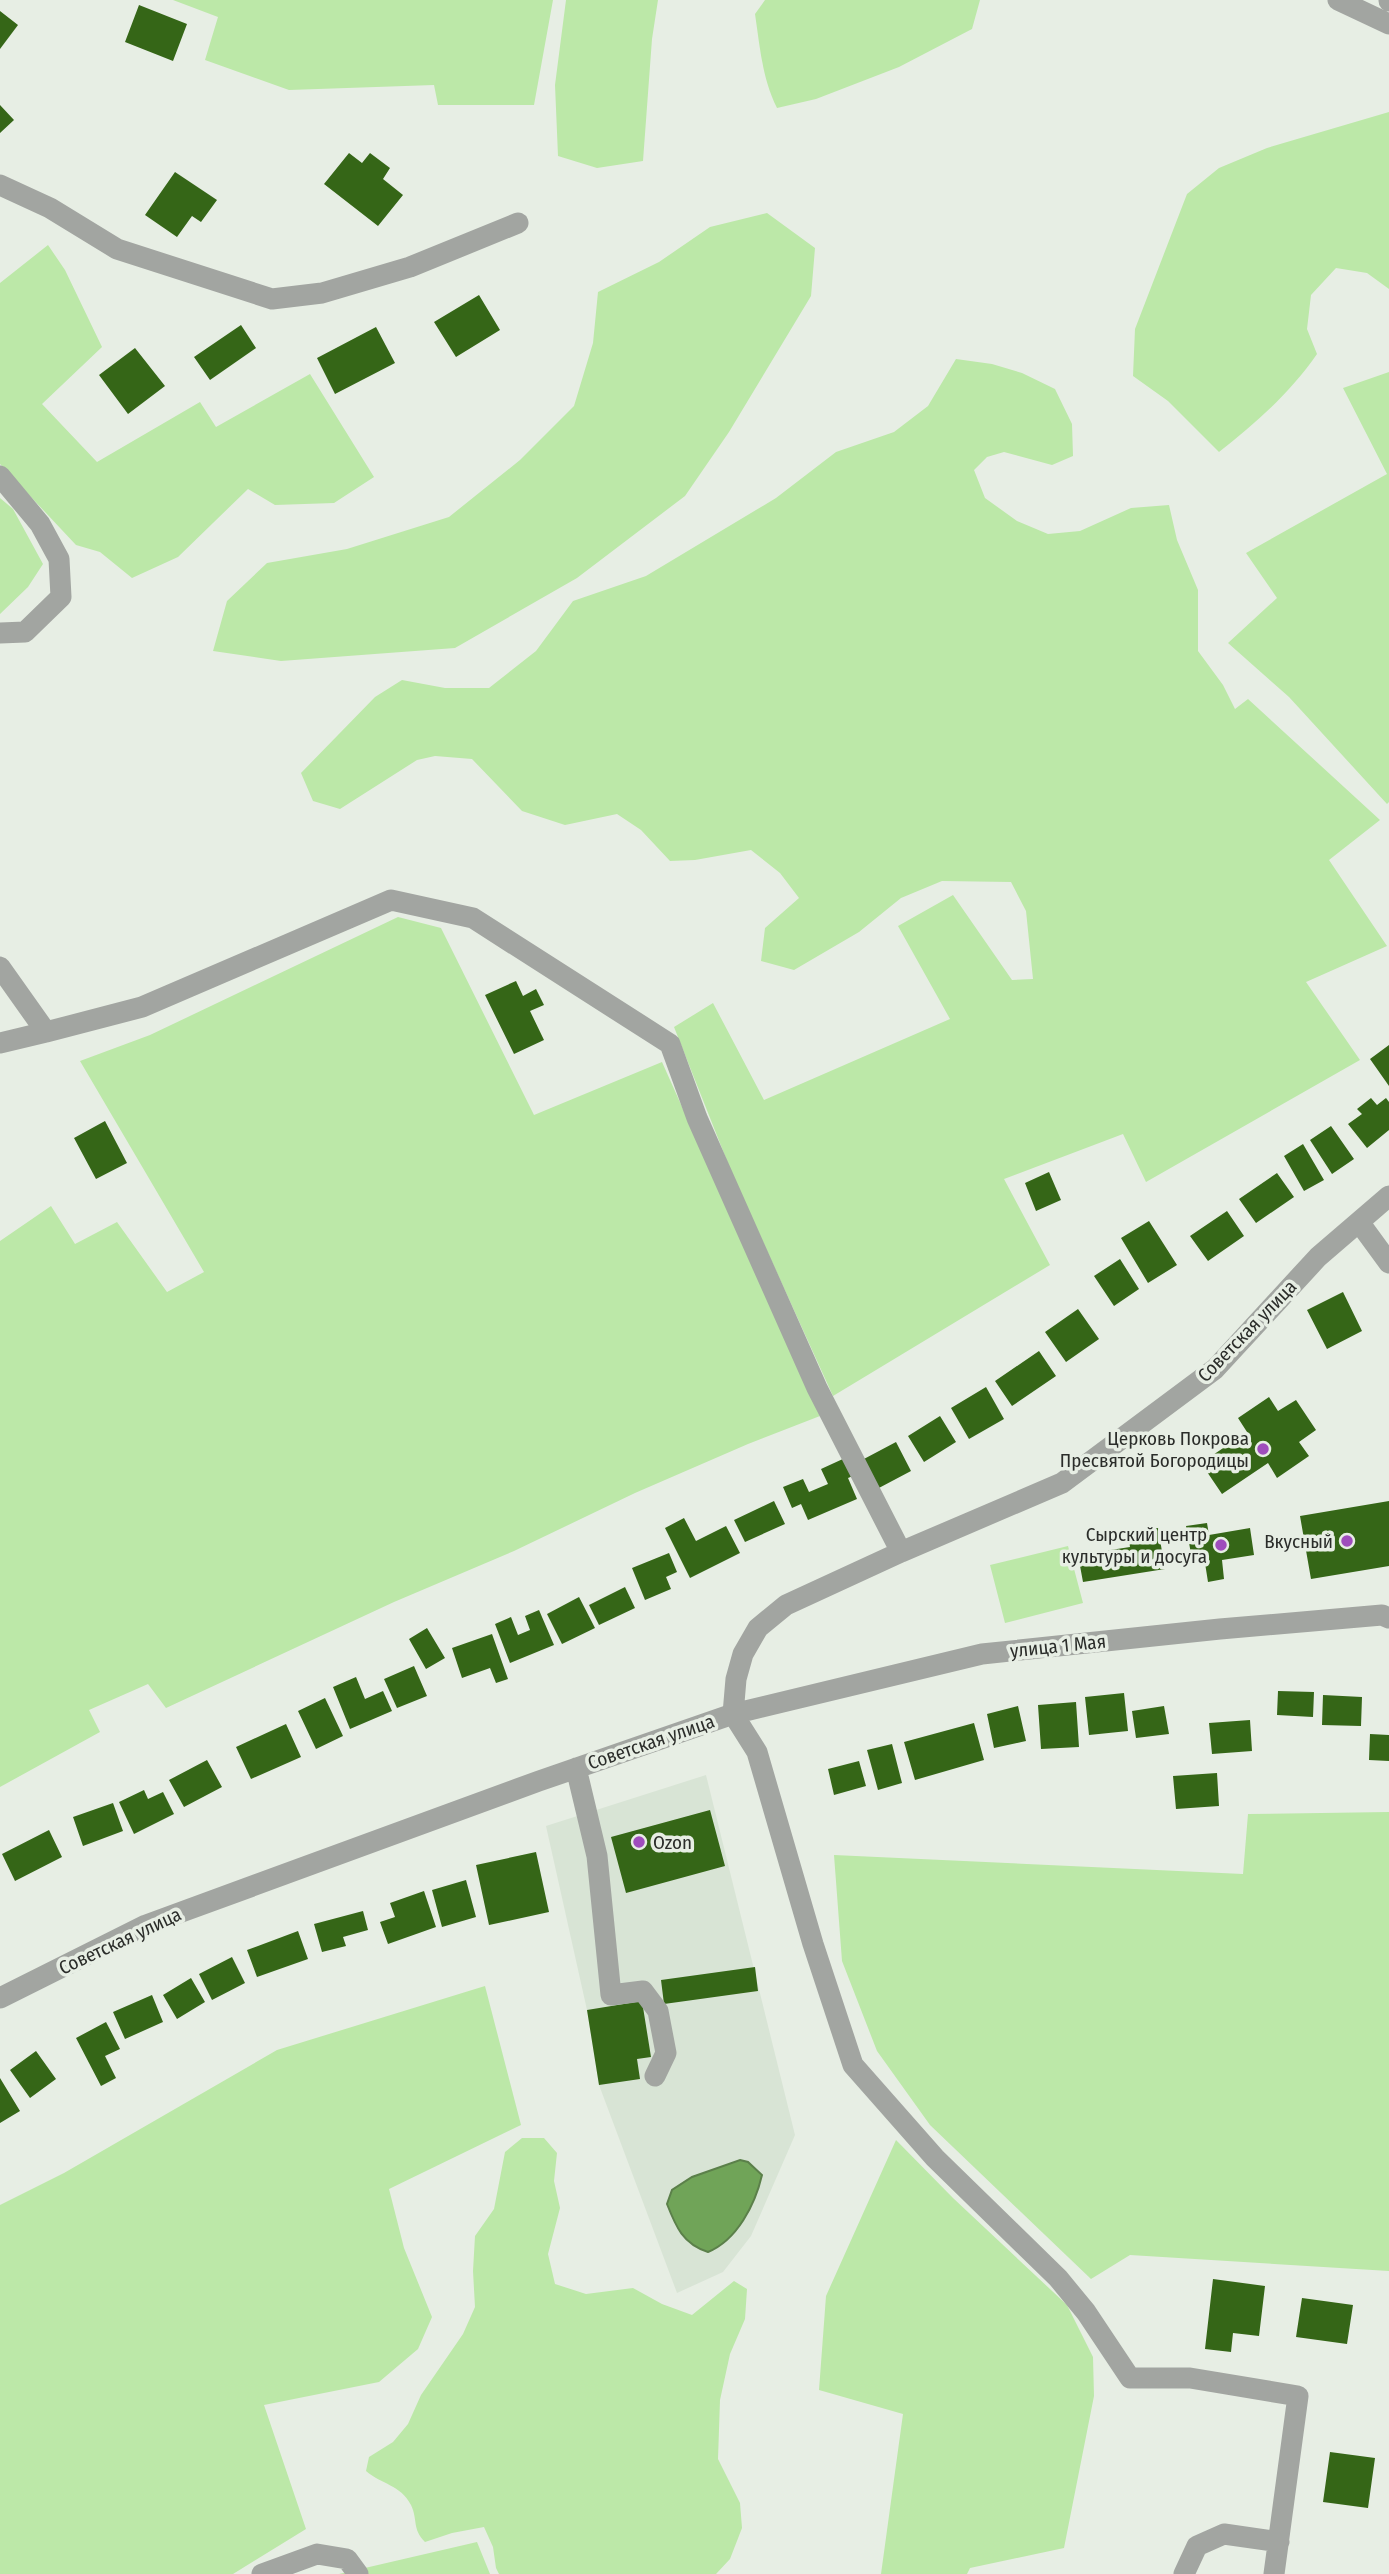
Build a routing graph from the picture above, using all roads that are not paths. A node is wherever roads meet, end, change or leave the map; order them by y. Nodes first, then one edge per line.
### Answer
1 (1338, 0) edge
2 (1389, 24) edge
3 (0, 185) edge
4 (518, 223) dead end
5 (0, 476) edge
6 (0, 633) edge
7 (0, 967) edge
8 (46, 1032) junction
9 (0, 1043) edge
10 (1389, 1196) edge
11 (1359, 1222) junction
12 (1389, 1263) edge
13 (901, 1552) junction
14 (1387, 1614) edge
15 (733, 1714) junction
16 (576, 1768) junction
17 (0, 1998) edge
18 (655, 2076) dead end
19 (1279, 2542) junction
20 (262, 2574) edge
21 (358, 2574) edge
22 (1184, 2574) edge
23 (1274, 2574) edge

1 - 2 street
3 - 4 street
5 - 6 street
7 - 8 street
8 - 9 street
8 - 13 street
10 - 11 street, Советская улица
11 - 12 street
11 - 13 street, Советская улица
13 - 15 street, Советская улица
14 - 15 street, улица 1 Мая
15 - 16 street, Советская улица
15 - 19 street
16 - 17 street, Советская улица
16 - 18 street
19 - 22 street
19 - 23 street
20 - 21 street

